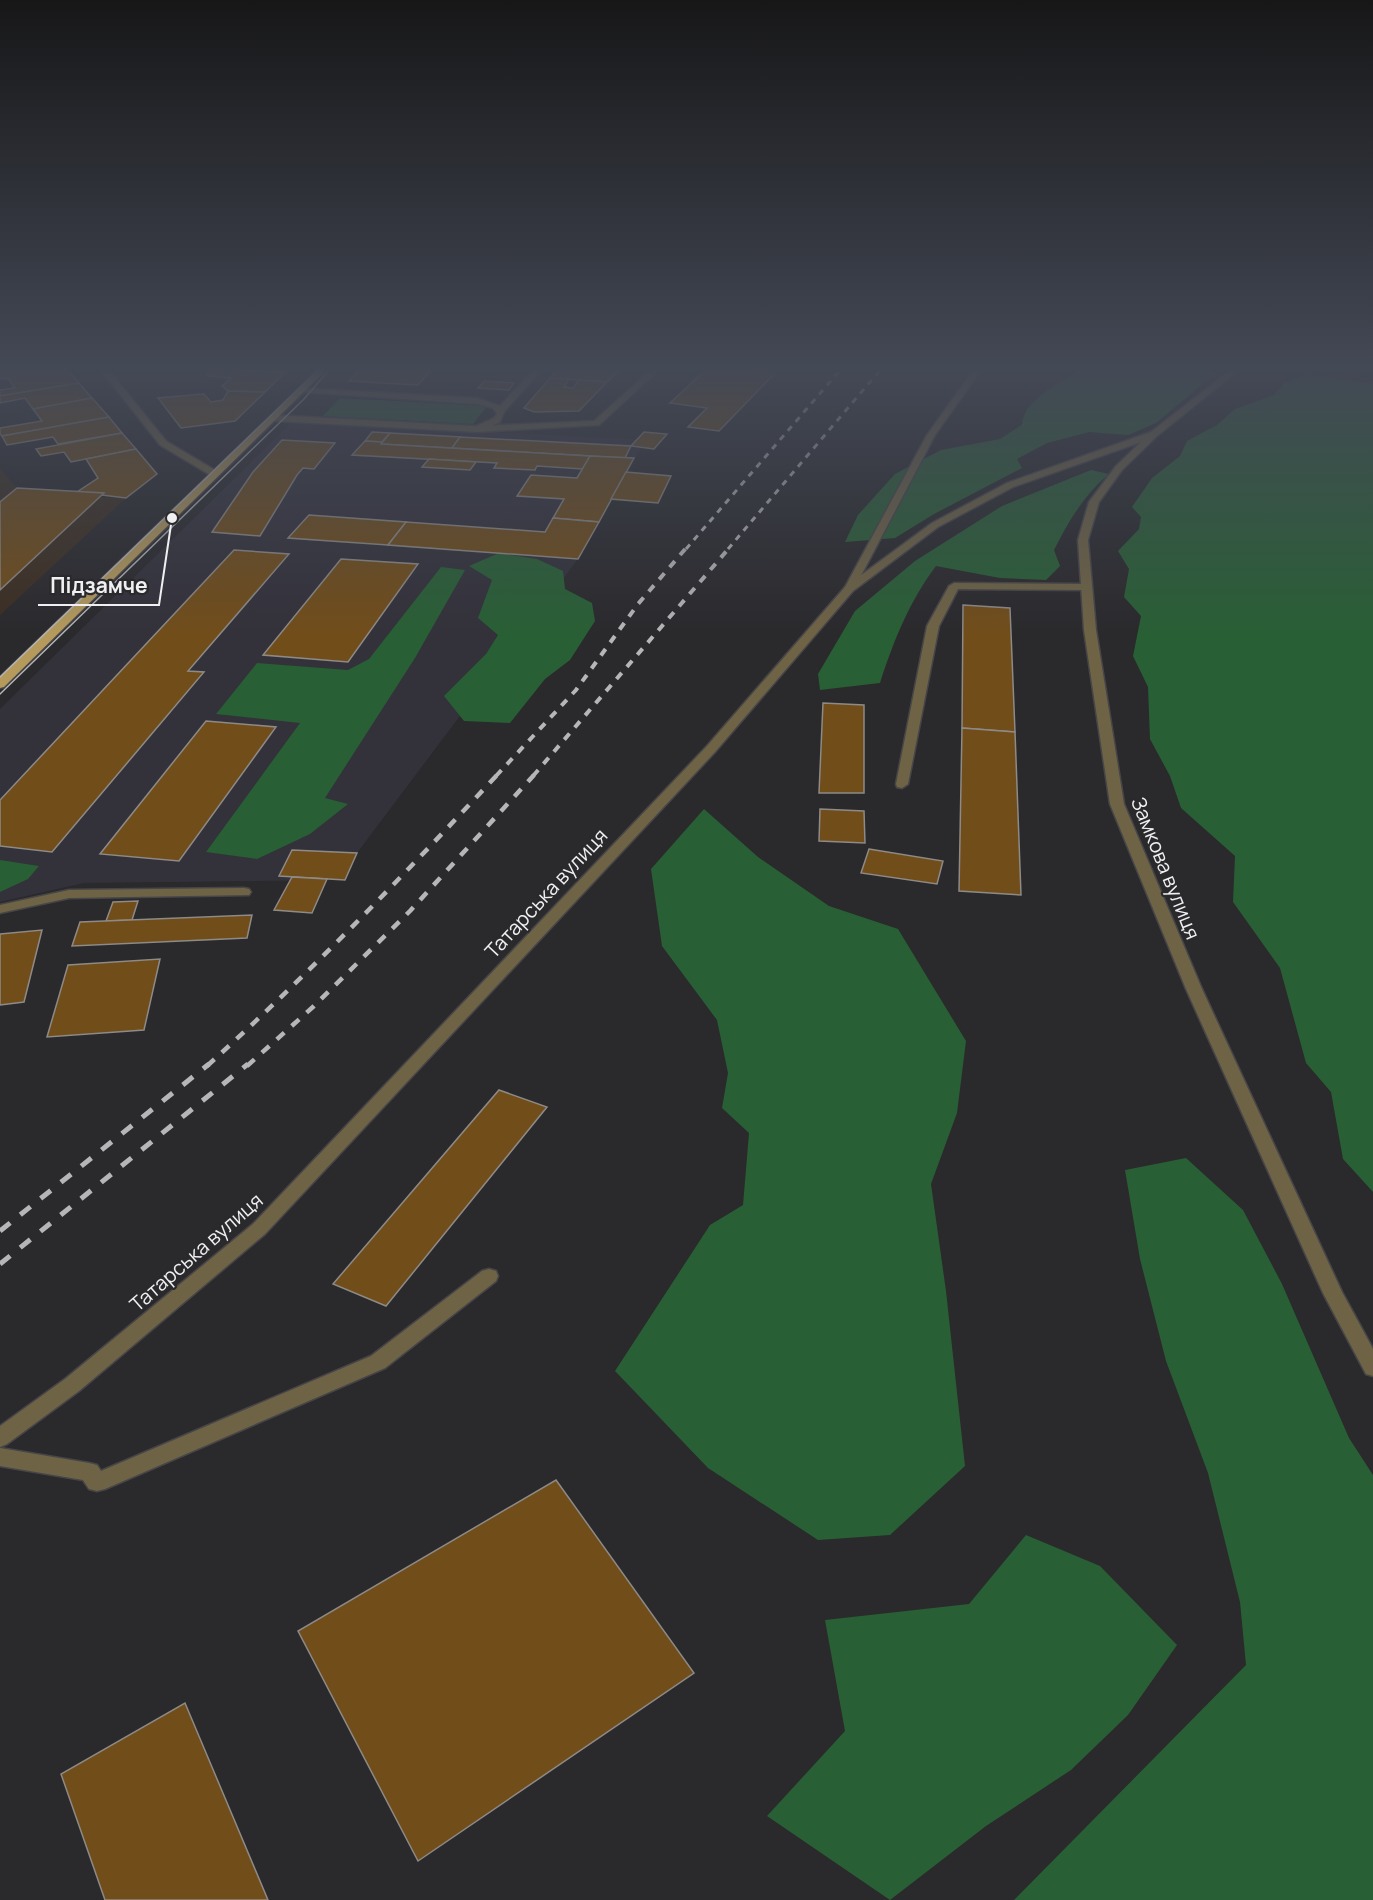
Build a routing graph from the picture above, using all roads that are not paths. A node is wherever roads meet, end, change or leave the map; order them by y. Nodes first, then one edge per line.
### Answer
1 (188, 458) edge
2 (232, 458) edge
3 (919, 458) edge
4 (1087, 458) edge
5 (1130, 458) edge
6 (215, 474) junction
7 (1084, 587) junction
8 (849, 589) junction
9 (0, 684) edge
10 (902, 784) dead end
11 (244, 891) dead end
12 (0, 909) edge
13 (489, 1276) dead end
14 (1373, 1368) edge
15 (0, 1438) edge
16 (0, 1457) edge

1 - 6 street
2 - 6 main road
3 - 8 street
4 - 8 street, Татарська вулиця
5 - 7 street, Замкова вулиця
6 - 9 main road
7 - 10 street
7 - 14 street, Замкова вулиця
8 - 15 street, Татарська вулиця
11 - 12 street
13 - 16 street

